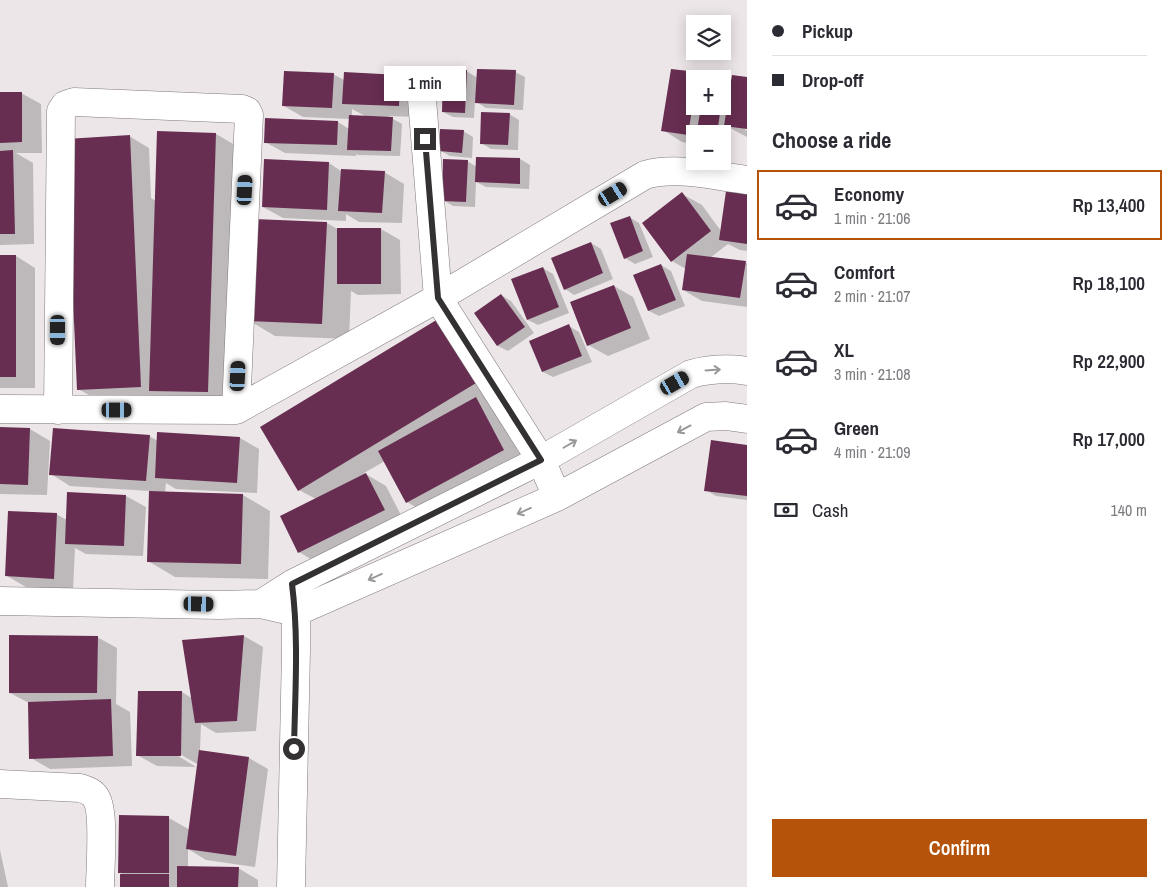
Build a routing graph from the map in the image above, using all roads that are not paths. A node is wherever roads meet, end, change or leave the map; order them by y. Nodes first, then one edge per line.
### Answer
1 (422, 99) dead end
2 (747, 180) edge
3 (438, 298) junction
4 (747, 370) edge
5 (0, 410) edge
6 (58, 410) junction
7 (236, 410) junction
8 (747, 419) edge
9 (541, 460) junction
10 (557, 497) junction
11 (292, 584) junction
12 (0, 601) edge
13 (262, 604) junction
14 (296, 612) junction
15 (0, 784) edge
16 (100, 887) edge
17 (291, 887) edge

1 - 3 street
2 - 3 street
3 - 7 street
3 - 9 street
9 -> 4 street
5 - 6 street
6 - 7 street
6 - 7 street
8 -> 10 street
9 - 10 street
9 - 11 street
10 -> 14 street
11 - 13 street
11 - 14 street
12 - 13 street
13 - 14 street
14 - 17 street
15 - 16 street

